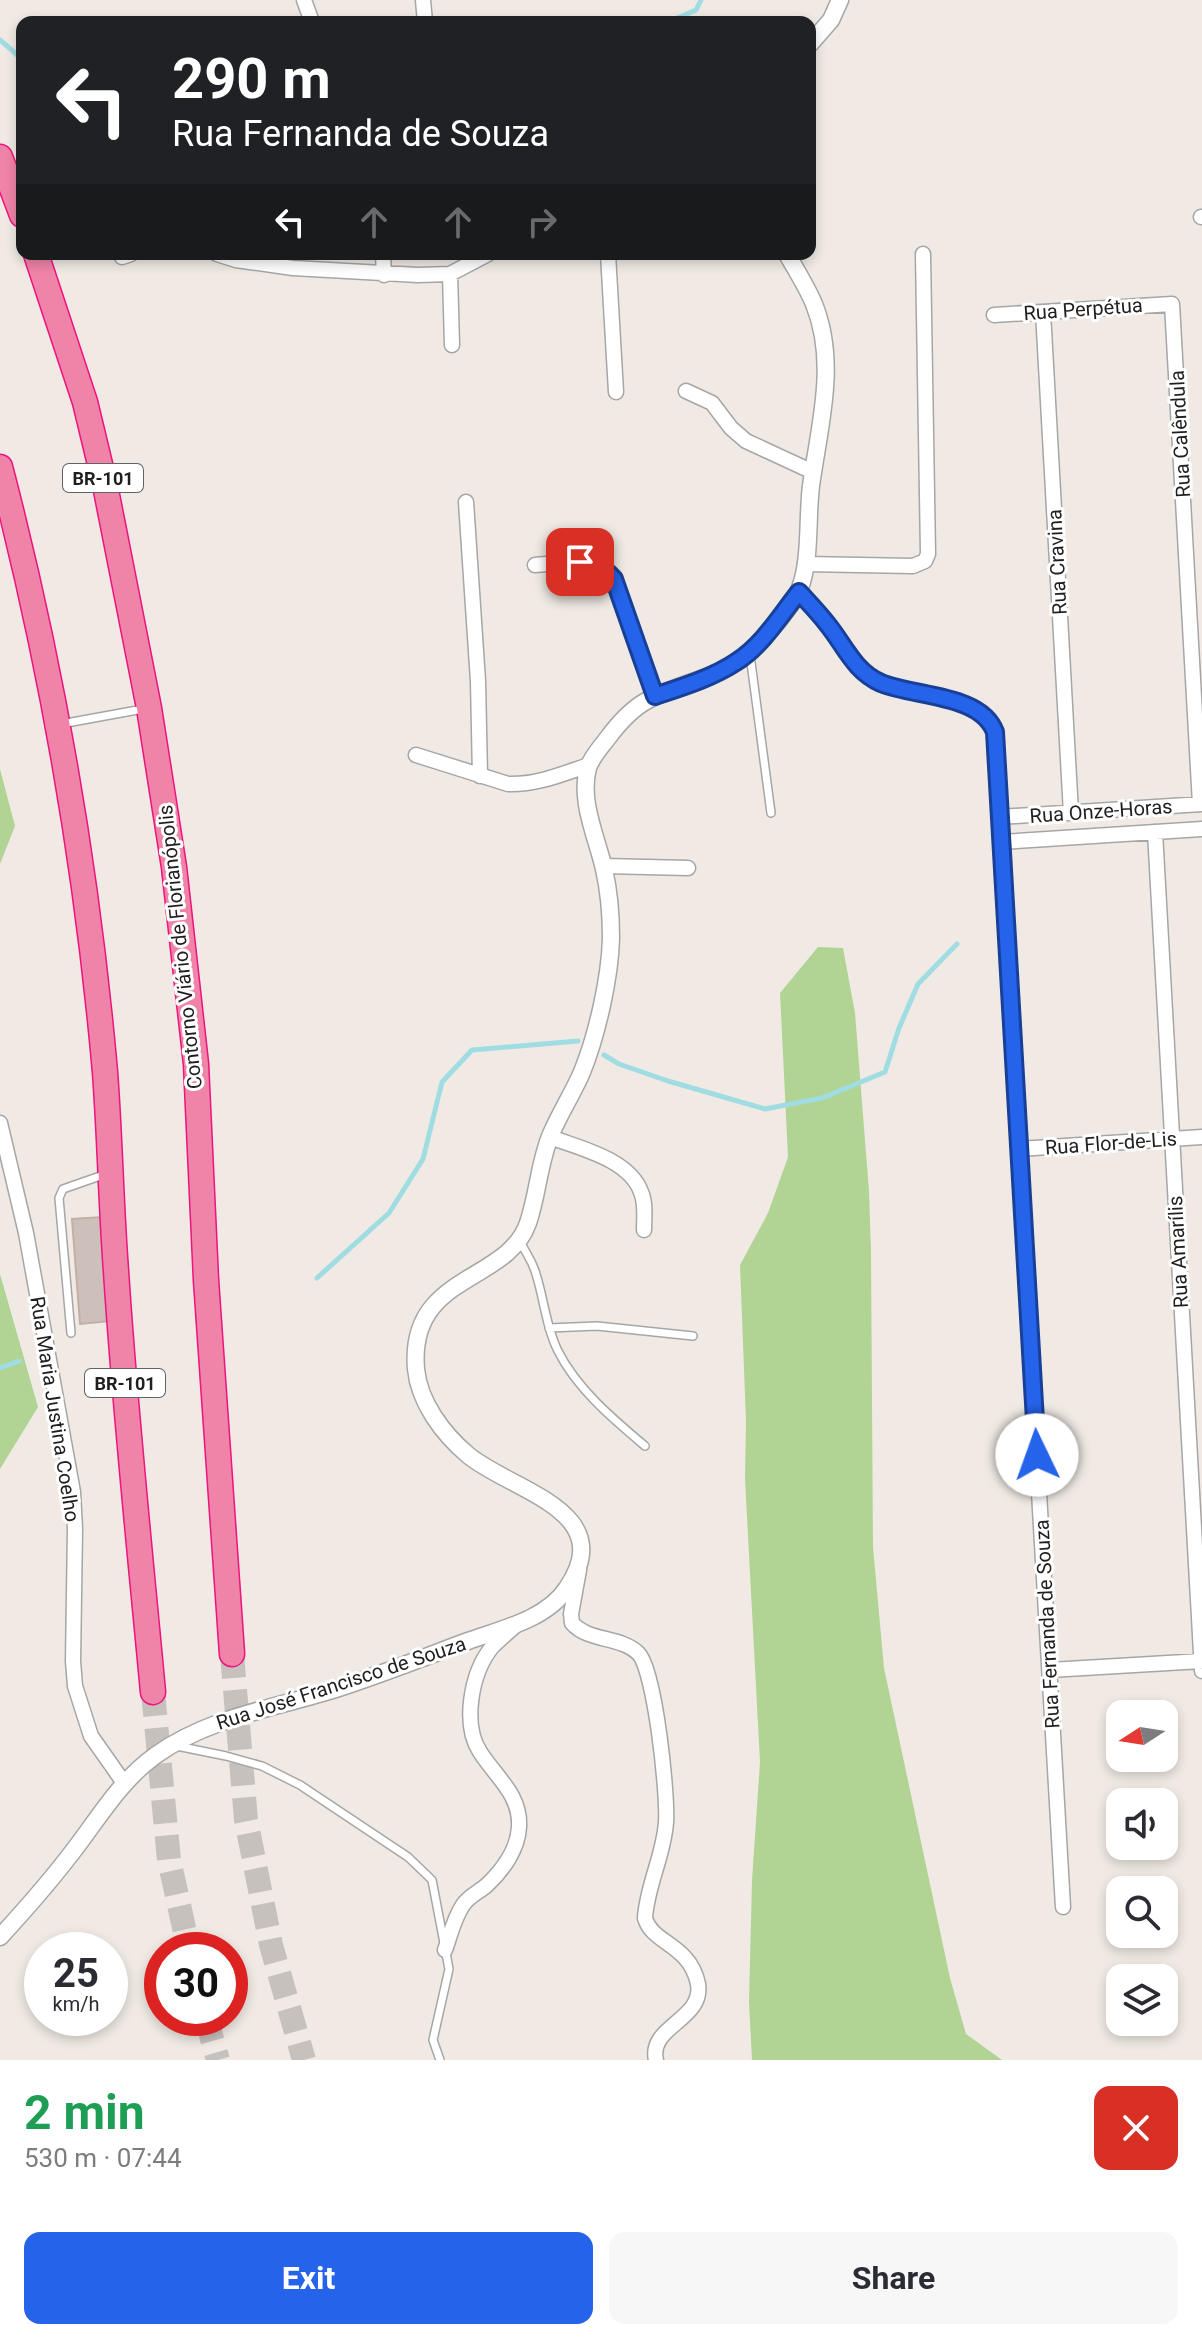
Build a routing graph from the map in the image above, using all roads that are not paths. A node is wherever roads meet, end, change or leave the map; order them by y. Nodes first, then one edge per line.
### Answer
1 (840, 0) edge
2 (816, 37) edge
3 (0, 157) edge
4 (16, 199) edge
5 (923, 254) dead end
6 (38, 260) edge
7 (236, 260) edge
8 (383, 260) edge
9 (477, 260) edge
10 (608, 260) edge
11 (790, 260) edge
12 (450, 274) junction
13 (384, 275) junction
14 (1172, 304) joint
15 (1043, 312) junction
16 (994, 315) dead end
17 (452, 345) dead end
18 (686, 391) dead end
19 (616, 392) dead end
20 (0, 467) edge
21 (813, 472) junction
22 (466, 502) dead end
23 (805, 564) junction
24 (535, 565) dead end
25 (799, 592) junction
26 (1196, 636) edge
27 (749, 652) junction
28 (655, 696) junction
29 (149, 708) junction
30 (59, 724) junction
31 (416, 755) dead end
32 (589, 765) junction
33 (480, 776) junction
34 (1201, 804) edge
35 (771, 813) dead end
36 (1071, 813) junction
37 (1000, 817) junction
38 (1202, 829) edge
39 (1155, 832) junction
40 (1002, 842) junction
41 (604, 866) junction
42 (688, 868) dead end
43 (0, 1123) edge
44 (550, 1137) junction
45 (1202, 1137) edge
46 (1172, 1139) junction
47 (1019, 1149) junction
48 (112, 1172) junction
49 (644, 1230) dead end
50 (520, 1241) junction
51 (549, 1328) junction
52 (71, 1333) dead end
53 (693, 1336) dead end
54 (645, 1446) dead end
55 (579, 1570) junction
56 (518, 1623) junction
57 (232, 1654) tunnel mouth
58 (1202, 1661) edge
59 (1050, 1670) junction
60 (1202, 1671) edge
61 (153, 1692) tunnel mouth
62 (173, 1745) junction
63 (124, 1783) junction
64 (1063, 1907) dead end
65 (0, 1937) edge
66 (445, 1950) junction
67 (440, 2060) edge
68 (656, 2060) edge

1 - 2 street
3 - 4 highway
5 - 23 street
6 - 29 highway, Contorno Viário de Florianópolis / BR-101
7 - 13 street
8 - 13 street
9 - 12 street
10 - 19 street
11 - 21 street
12 - 13 street
12 - 17 street
14 - 15 street, Rua Perpétua
14 - 26 street, Rua Calêndula
15 - 16 street, Rua Perpétua
15 - 36 street, Rua Cravina
18 - 21 street
20 - 30 highway, BR-101
21 - 23 street
22 - 33 street
23 - 25 street
24 - 28 street
25 - 27 street
25 - 37 street, Rua Fernanda de Souza
26 - 34 street, Rua Calêndula
27 - 28 street
27 - 35 lane
28 - 32 street
29 - 30 lane
29 - 57 highway, Contorno Viário de Florianópolis / BR-101
30 - 48 highway, BR-101
31 - 33 street
32 - 33 street
32 - 41 street
34 - 36 street, Rua Onze-Horas
36 - 37 street, Rua Onze-Horas
37 - 40 street, Rua Fernanda de Souza
38 - 39 street, Rua Onze-Horas
39 - 40 street, Rua Onze-Horas
39 - 46 street, Rua Amarílis
40 - 47 street, Rua Fernanda de Souza
41 - 42 street
41 - 44 street
43 - 63 street, Rua Maria Justina Coelho
44 - 49 street
44 - 50 street
45 - 46 street, Rua Flor-de-Lis
46 - 47 street, Rua Flor-de-Lis
46 - 58 street, Rua Amarílis
47 - 59 street, Rua Fernanda de Souza
48 - 52 lane
48 - 61 highway, BR-101
50 - 51 lane
50 - 55 street
51 - 53 lane
51 - 54 lane
55 - 56 street, Rua José Francisco de Souza
55 - 68 street
56 - 62 street, Rua José Francisco de Souza
56 - 66 street
58 - 59 street
58 - 60 street, Rua Amarílis
59 - 64 street, Rua Fernanda de Souza
62 - 63 street, Rua José Francisco de Souza
62 - 66 lane
63 - 65 street, Rua José Francisco de Souza
66 - 67 lane

